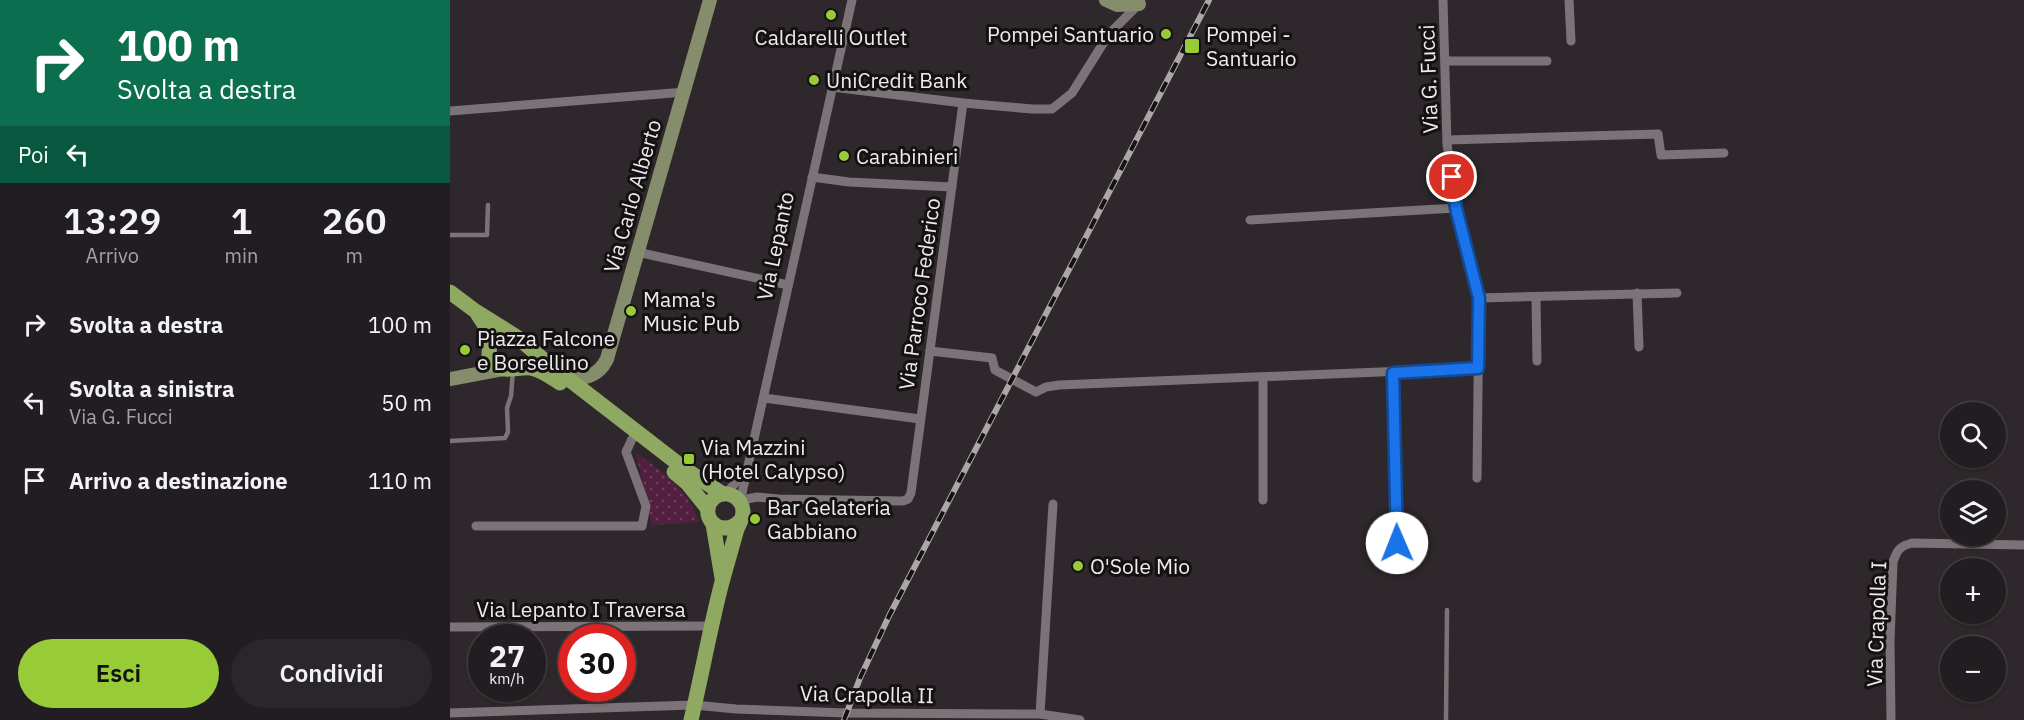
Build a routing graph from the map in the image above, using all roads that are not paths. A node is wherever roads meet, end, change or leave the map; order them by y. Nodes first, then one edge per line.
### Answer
1 (710, 0) edge
2 (852, 0) edge
3 (1106, 0) edge
4 (1443, 0) edge
5 (1569, 0) edge
6 (1141, 2) edge
7 (1571, 41) dead end
8 (1445, 60) junction
9 (1547, 61) dead end
10 (832, 87) junction
11 (685, 92) junction
12 (963, 103) junction
13 (450, 111) edge
14 (1448, 140) junction
15 (1725, 153) dead end
16 (812, 177) junction
17 (952, 187) junction
18 (488, 205) dead end
19 (1456, 208) junction
20 (1250, 220) dead end
21 (450, 235) edge
22 (637, 252) junction
23 (788, 285) junction
24 (450, 292) edge
25 (1637, 293) junction
26 (1677, 293) dead end
27 (1479, 298) junction
28 (1536, 298) junction
29 (474, 310) junction
30 (517, 338) junction
31 (1639, 347) dead end
32 (490, 348) junction
33 (930, 351) junction
34 (1537, 361) dead end
35 (509, 368) junction
36 (1478, 368) junction
37 (1393, 373) junction
38 (456, 378) edge
39 (569, 378) junction
40 (1263, 378) junction
41 (764, 398) junction
42 (920, 419) junction
43 (632, 439) junction
44 (450, 441) edge
45 (748, 470) junction
46 (1477, 478) dead end
47 (724, 494) junction
48 (1263, 500) dead end
49 (741, 503) junction
50 (1053, 504) dead end
51 (708, 509) junction
52 (740, 522) junction
53 (713, 524) junction
54 (476, 526) dead end
55 (1397, 543) dead end
56 (2024, 545) edge
57 (723, 580) junction
58 (1447, 610) dead end
59 (712, 626) junction
60 (450, 627) edge
61 (450, 713) edge
62 (693, 713) edge
63 (1040, 714) junction
64 (1080, 720) edge
65 (1446, 720) edge
66 (1891, 720) edge

1 - 11 street, Via Carlo Alberto
2 - 10 street, Via Lepanto
3 - 6 street
4 - 8 street, Via G. Fucci
5 - 7 street
6 - 12 street
8 - 9 street
8 - 14 street, Via G. Fucci
10 - 12 street
10 - 16 street, Via Lepanto
11 - 13 street
11 - 22 street, Via Carlo Alberto
12 - 17 street, Via Parroco Federico
14 - 15 street
14 - 19 street, Via G. Fucci
16 - 17 street
16 - 23 street, Via Lepanto
17 - 33 street, Via Parroco Federico
18 - 21 lane
19 - 20 street
19 - 27 street, Via G. Fucci
22 - 23 street
22 - 39 street, Via Carlo Alberto
23 - 41 street, Via Lepanto
24 - 29 main road
25 - 26 street
25 - 28 street
25 - 31 street
27 - 28 street
27 - 36 street, Via G. Fucci
28 - 34 street
29 - 30 main road
29 - 32 main road
30 - 32 main road
30 - 35 main road
30 - 39 main road
32 - 35 main road
32 - 38 street
33 - 40 street
33 - 42 street, Via Parroco Federico
35 - 38 street
35 - 43 main road
35 - 44 lane
36 - 37 street
36 - 46 street, Via G. Fucci
37 - 40 street
37 - 55 street
39 - 47 main road
40 - 48 street
41 - 42 street, Via Parroco Federico
41 - 45 street, Via Lepanto
42 - 49 street, Via Parroco Federico
43 - 51 main road
43 - 54 street
45 - 47 street
45 - 49 street, Via Lepanto
47 - 49 main road
47 - 51 main road
49 - 52 main road
50 - 63 street
51 - 53 main road
52 - 53 main road
52 - 57 main road
53 - 57 main road
56 - 66 street, Via Crapolla I
57 - 59 main road
58 - 65 lane
59 - 60 street, Via Lepanto I Traversa
59 - 62 main road
61 - 62 street, Via Crapolla II
62 - 63 street, Via Crapolla II
63 - 64 street, Via Crapolla II

